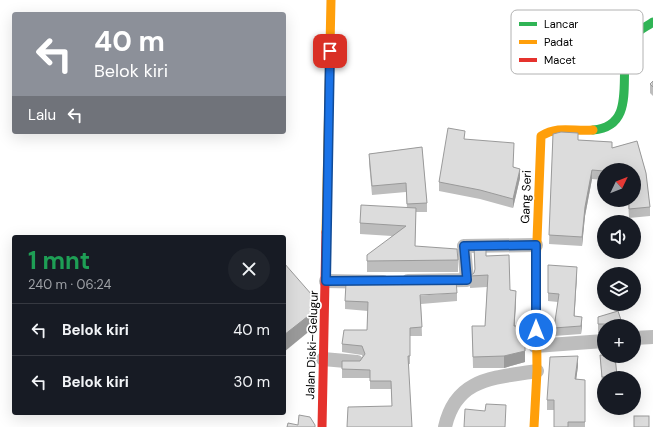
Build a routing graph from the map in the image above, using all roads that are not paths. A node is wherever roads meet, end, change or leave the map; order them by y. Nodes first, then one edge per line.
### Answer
1 (331, 0) edge
2 (653, 22) edge
3 (643, 30) edge
4 (625, 74) edge
5 (536, 245) junction
6 (326, 281) junction
7 (653, 337) edge
8 (641, 338) edge
9 (597, 342) edge
10 (535, 346) junction
11 (323, 359) junction
12 (357, 362) edge
13 (537, 372) junction
14 (322, 427) edge
15 (445, 427) edge
16 (534, 427) edge

1 - 6 street, Jalan Diski–Gelugur
2 - 3 street, Gang Seri
4 - 5 street, Gang Seri
5 - 6 street
5 - 10 street, Gang Seri
6 - 11 street, Jalan Diski–Gelugur
7 - 8 street
9 - 10 street
10 - 13 street, Gang Seri
11 - 12 street
11 - 14 street, Jalan Diski–Gelugur
13 - 15 street
13 - 16 street, Gang Seri

